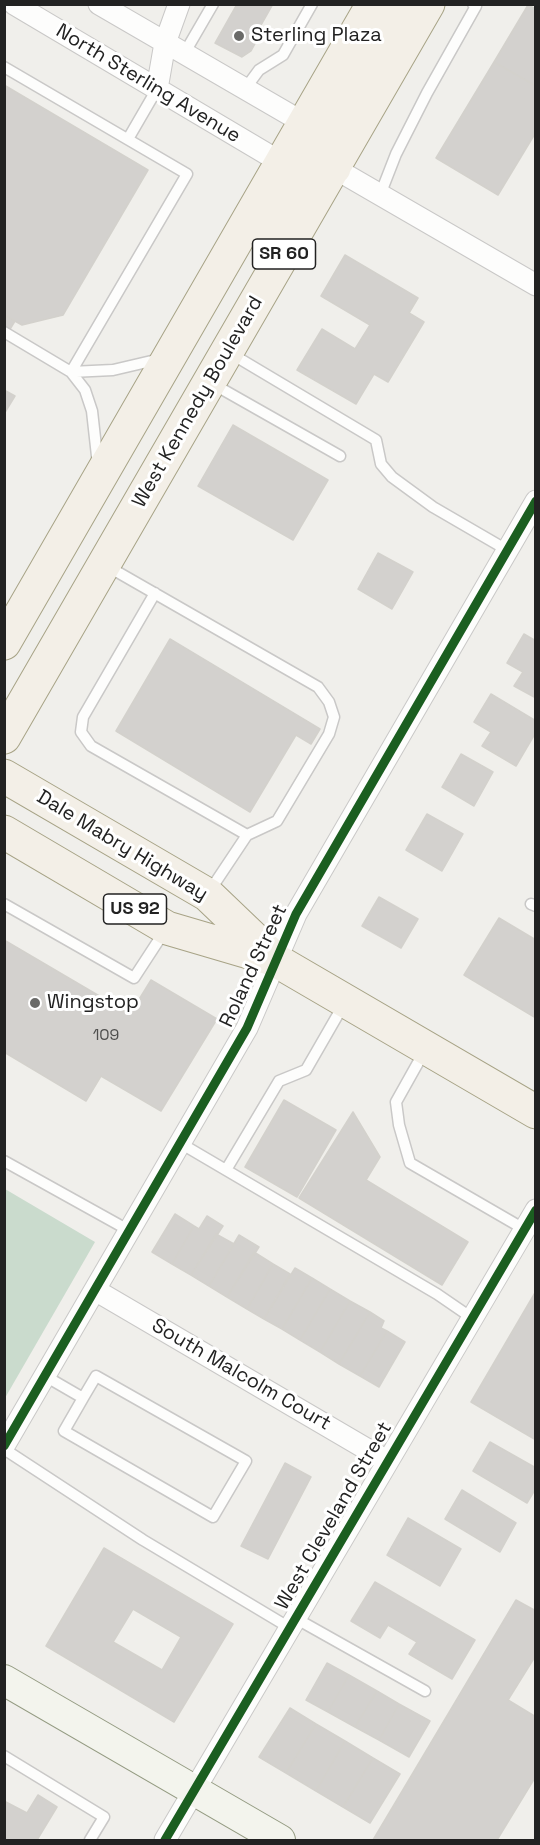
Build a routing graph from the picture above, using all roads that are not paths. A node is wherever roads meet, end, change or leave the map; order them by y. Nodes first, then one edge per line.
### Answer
1 (14, 4) edge
2 (99, 4) edge
3 (179, 4) edge
4 (213, 4) edge
5 (312, 4) edge
6 (373, 4) edge
7 (398, 4) edge
8 (428, 4) edge
9 (473, 4) edge
10 (165, 43) junction
11 (184, 54) junction
12 (4, 67) edge
13 (157, 89) junction
14 (245, 89) junction
15 (304, 123) junction
16 (128, 139) junction
17 (282, 163) junction
18 (334, 168) junction
19 (380, 195) junction
20 (536, 285) edge
21 (4, 332) edge
22 (170, 357) junction
23 (219, 367) junction
24 (71, 372) junction
25 (340, 456) dead end
26 (99, 480) junction
27 (536, 501) edge
28 (507, 550) junction
29 (105, 564) junction
30 (155, 593) junction
31 (4, 643) edge
32 (4, 737) edge
33 (4, 776) edge
34 (4, 832) edge
35 (247, 836) junction
36 (208, 895) junction
37 (4, 904) edge
38 (167, 928) junction
39 (277, 961) junction
40 (346, 1001) junction
41 (426, 1048) junction
42 (536, 1113) edge
43 (180, 1143) junction
44 (4, 1161) edge
45 (226, 1170) junction
46 (536, 1210) edge
47 (524, 1229) junction
48 (130, 1231) junction
49 (95, 1290) junction
50 (472, 1318) junction
51 (45, 1376) junction
52 (83, 1398) junction
53 (4, 1447) edge
54 (387, 1461) junction
55 (292, 1623) junction
56 (4, 1680) edge
57 (425, 1691) dead end
58 (4, 1756) edge
59 (194, 1790) junction
60 (90, 1840) edge
61 (165, 1840) edge
62 (280, 1840) edge

1 - 13 street, North Sterling Avenue
2 - 10 street
3 - 10 street
4 - 11 lane
5 - 14 lane
6 - 15 main road, SR 60
7 - 18 main road
8 - 18 main road, West Kennedy Boulevard / SR 60
9 - 19 lane
10 - 11 street
10 - 13 street
11 - 14 street
12 - 16 lane
13 - 16 lane
13 - 17 street, North Sterling Avenue
14 - 15 street
15 - 17 main road, SR 60
15 - 23 main road
16 - 24 lane
17 - 22 main road, SR 60
18 - 19 street
18 - 23 main road, West Kennedy Boulevard / SR 60
19 - 20 street
21 - 24 lane
22 - 24 lane
22 - 26 main road, SR 60
23 - 25 lane
23 - 28 lane
23 - 29 main road, West Kennedy Boulevard / SR 60
24 - 26 lane
26 - 31 main road, SR 60
27 - 28 street, Roland Street
28 - 39 street, Roland Street
29 - 30 lane
29 - 32 main road, West Kennedy Boulevard / SR 60
30 - 35 lane
30 - 35 lane
33 - 36 main road, Dale Mabry Highway / US 92
34 - 38 main road, US 92
35 - 36 lane
36 - 39 main road, Dale Mabry Highway / US 92
37 - 38 lane
38 - 39 main road, US 92
39 - 40 main road, US 92
39 - 43 street, Roland Street
40 - 41 main road, US 92
40 - 45 lane
41 - 42 main road, US 92
41 - 47 lane
43 - 45 lane
43 - 48 street, Roland Street
44 - 48 lane
45 - 50 lane
46 - 47 street, West Cleveland Street
47 - 50 street, West Cleveland Street
48 - 49 street, Roland Street
49 - 51 street, Roland Street
49 - 54 street, South Malcolm Court
50 - 54 street, West Cleveland Street
51 - 52 lane
51 - 53 street, Roland Street
52 - 52 lane
53 - 55 lane
54 - 55 street, West Cleveland Street
55 - 57 lane
55 - 59 street, West Cleveland Street
56 - 59 street
58 - 60 lane
59 - 61 street, West Cleveland Street
59 - 62 street

